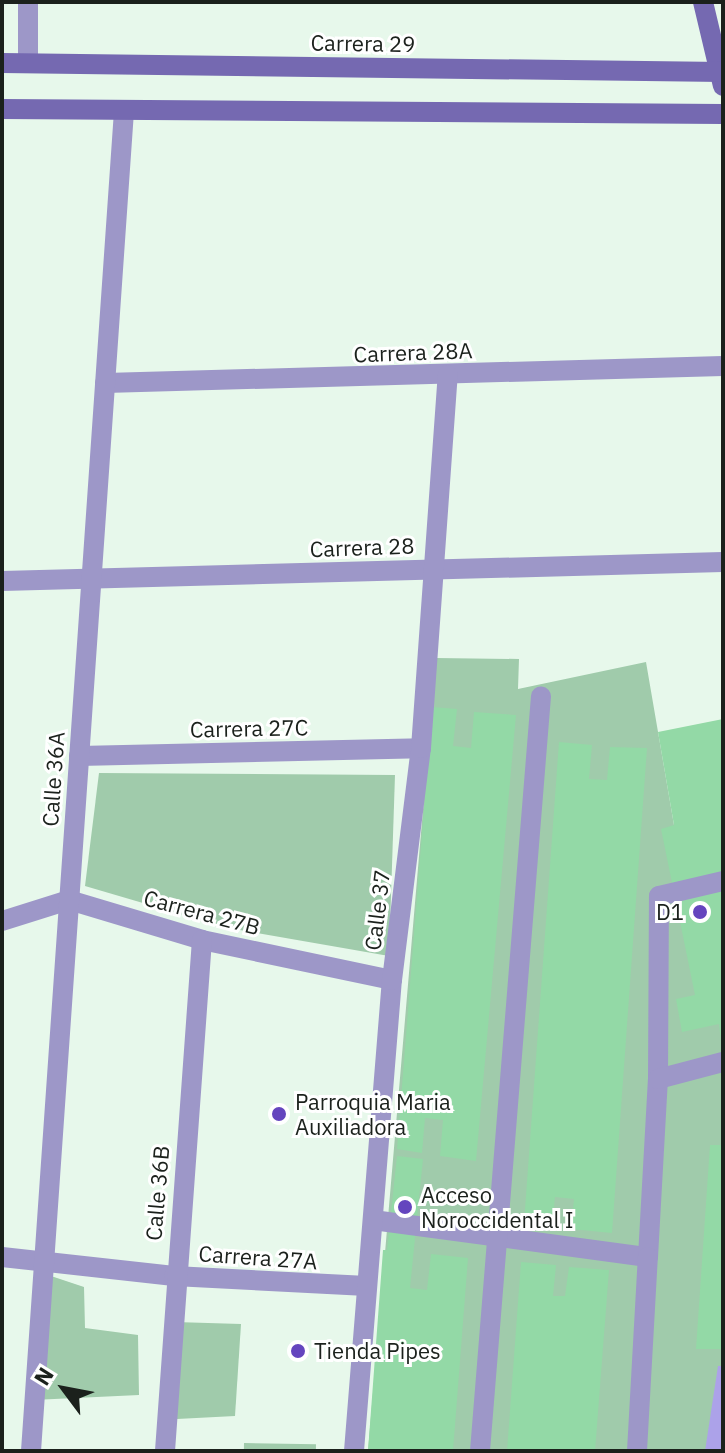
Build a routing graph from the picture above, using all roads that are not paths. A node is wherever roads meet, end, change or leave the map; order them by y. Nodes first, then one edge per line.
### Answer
1 (28, 2) edge
2 (703, 2) edge
3 (28, 62) junction
4 (2, 63) edge
5 (722, 77) edge
6 (2, 109) edge
7 (124, 110) junction
8 (723, 114) edge
9 (723, 366) edge
10 (448, 375) junction
11 (105, 383) junction
12 (723, 562) edge
13 (434, 569) junction
14 (91, 579) junction
15 (2, 581) edge
16 (541, 696) dead end
17 (421, 748) junction
18 (79, 756) junction
19 (723, 881) edge
20 (69, 900) junction
21 (2, 921) edge
22 (202, 940) junction
23 (392, 980) junction
24 (723, 1062) edge
25 (658, 1079) junction
26 (373, 1220) junction
27 (495, 1234) junction
28 (2, 1257) edge
29 (648, 1257) junction
30 (44, 1261) junction
31 (174, 1276) junction
32 (367, 1286) junction
33 (31, 1451) edge
34 (165, 1451) edge
35 (354, 1451) edge
36 (480, 1451) edge
37 (637, 1451) edge

1 - 3 street
2 - 5 main road
3 - 4 main road, Carrera 29
3 - 5 main road, Carrera 29
6 - 7 main road
7 - 8 main road
7 - 11 street, Calle 36A
9 - 10 street, Carrera 28A
10 - 11 street, Carrera 28A
10 - 13 street, Calle 37
11 - 14 street, Calle 36A
12 - 13 street, Carrera 28
13 - 14 street, Carrera 28
13 - 17 street, Calle 37
14 - 15 street, Carrera 28
14 - 18 street, Calle 36A
16 - 27 street
17 - 18 street, Carrera 27C
17 - 23 street, Calle 37
18 - 20 street, Calle 36A
19 - 25 street
20 - 21 street
20 - 22 street, Carrera 27B
20 - 30 street, Calle 36A
22 - 23 street, Carrera 27B
22 - 31 street, Calle 36B
23 - 26 street, Calle 37
24 - 25 street
25 - 29 street
26 - 27 street
26 - 32 street, Calle 37
27 - 29 street
27 - 36 street
28 - 30 street, Carrera 27A
29 - 37 street
30 - 31 street, Carrera 27A
30 - 33 street, Calle 36A
31 - 32 street, Carrera 27A
31 - 34 street, Calle 36B
32 - 35 street, Calle 37

